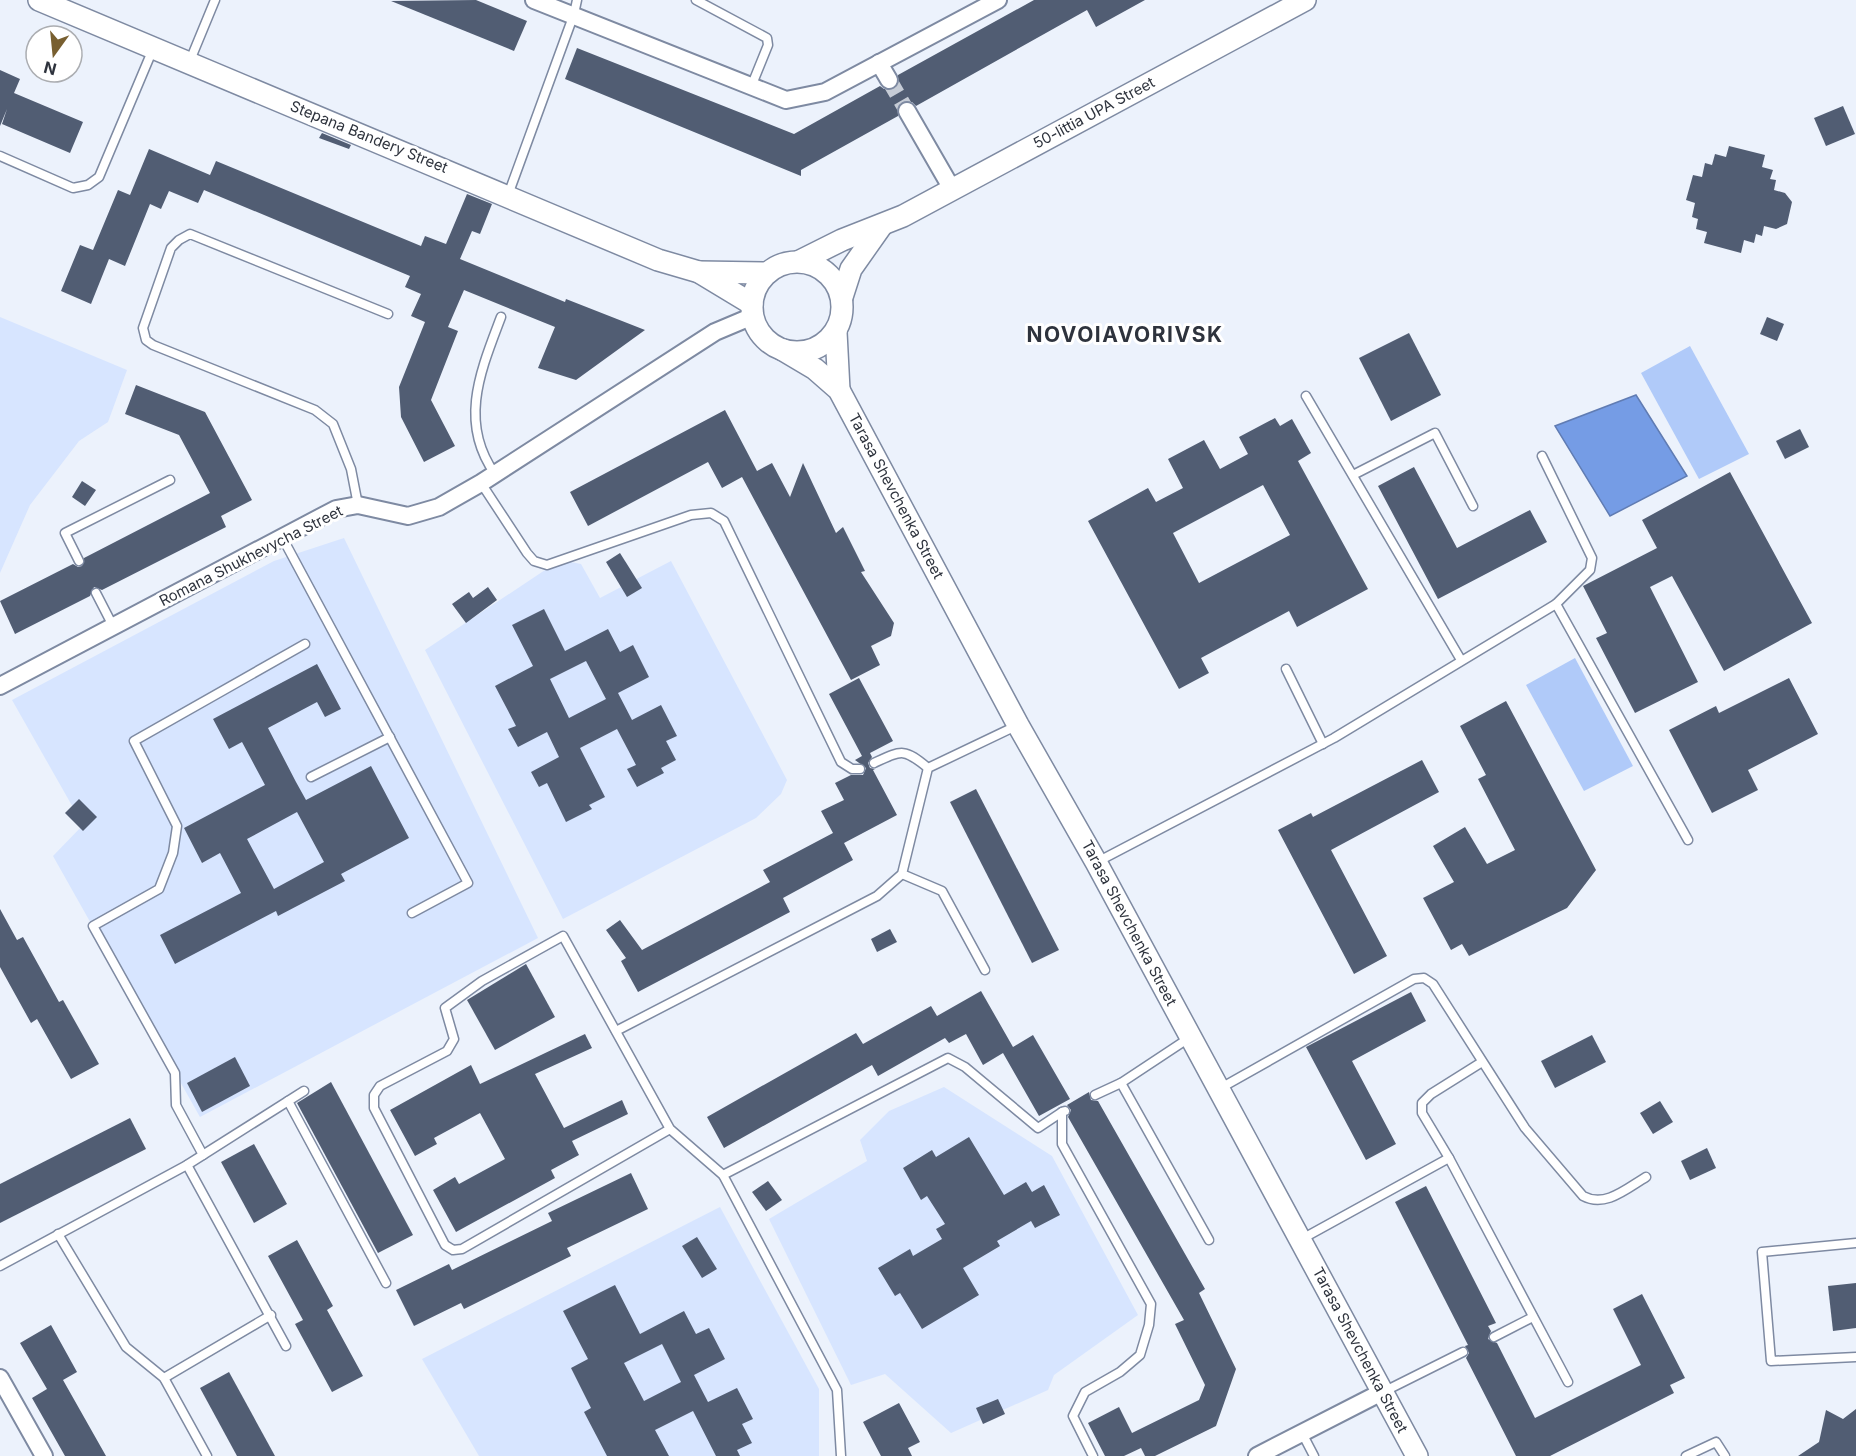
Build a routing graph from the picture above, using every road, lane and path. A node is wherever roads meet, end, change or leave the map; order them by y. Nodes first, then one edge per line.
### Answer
1 (39, 0) edge
2 (215, 0) edge
3 (534, 0) edge
4 (696, 0) edge
5 (998, 0) edge
6 (1305, 0) edge
7 (575, 7) edge
8 (153, 48) junction
9 (189, 63) junction
10 (879, 63) junction
11 (889, 80) tunnel mouth
12 (751, 88) junction
13 (907, 111) tunnel mouth
14 (0, 156) edge
15 (952, 189) junction
16 (508, 195) junction
17 (883, 225) junction
18 (800, 261) junction
19 (699, 272) junction
20 (767, 273) junction
21 (842, 297) junction
22 (752, 310) junction
23 (388, 314) dead end
24 (501, 317) dead end
25 (836, 332) junction
26 (783, 350) junction
27 (839, 390) junction
28 (1306, 396) dead end
29 (1542, 456) dead end
30 (1353, 475) junction
31 (488, 478) junction
32 (170, 480) dead end
33 (358, 504) junction
34 (1473, 506) dead end
35 (282, 537) junction
36 (79, 561) dead end
37 (96, 593) dead end
38 (1556, 604) junction
39 (113, 626) junction
40 (305, 644) dead end
41 (1461, 660) junction
42 (1286, 669) dead end
43 (0, 686) edge
44 (1018, 725) junction
45 (390, 737) junction
46 (1323, 744) junction
47 (874, 763) dead end
48 (928, 768) junction
49 (860, 769) dead end
50 (311, 777) dead end
51 (1688, 840) dead end
52 (1096, 862) junction
53 (902, 874) junction
54 (412, 913) dead end
55 (986, 969) dead end
56 (616, 1031) junction
57 (1191, 1037) junction
58 (1482, 1062) junction
59 (1121, 1083) junction
60 (1219, 1089) junction
61 (304, 1091) dead end
62 (1095, 1095) dead end
63 (288, 1101) junction
64 (670, 1128) junction
65 (203, 1155) junction
66 (1449, 1158) junction
67 (187, 1165) junction
68 (723, 1175) junction
69 (1646, 1177) dead end
70 (58, 1234) junction
71 (1209, 1240) dead end
72 (1300, 1240) junction
73 (1856, 1243) edge
74 (0, 1266) edge
75 (386, 1282) dead end
76 (271, 1315) junction
77 (1533, 1317) junction
78 (1494, 1337) dead end
79 (286, 1346) dead end
80 (1463, 1352) dead end
81 (1856, 1357) edge
82 (0, 1378) edge
83 (164, 1378) junction
84 (1568, 1382) dead end
85 (1383, 1392) junction
86 (1302, 1433) junction
87 (44, 1456) edge
88 (207, 1456) edge
89 (841, 1456) edge
90 (1093, 1456) edge
91 (1257, 1456) edge
92 (1314, 1456) edge
93 (1418, 1456) edge
94 (1686, 1456) edge
95 (1725, 1456) edge

1 - 8 street, Stepana Bandery Street
2 - 9 lane
3 - 7 street
4 - 12 lane
5 - 10 street
6 - 15 street, 50-littia UPA Street
7 - 12 street
7 - 16 lane
8 - 9 street, Stepana Bandery Street
8 - 14 lane
9 - 16 street, Stepana Bandery Street
10 - 11 street
10 - 12 street
13 - 15 street
15 - 17 street, 50-littia UPA Street
16 - 19 street, Stepana Bandery Street
17 - 18 street, 50-littia UPA Street
17 - 21 street, 50-littia UPA Street
18 - 20 street
18 - 21 street
19 - 20 street, Stepana Bandery Street
19 - 22 street, Stepana Bandery Street
20 - 22 street
21 - 25 street
22 - 26 street
22 - 31 street, Romana Shukhevycha Street
23 - 33 lane
24 - 31 lane
25 - 26 street
25 - 27 street, Tarasa Shevchenka Street
26 - 27 street, Tarasa Shevchenka Street
27 - 44 street, Tarasa Shevchenka Street
28 - 30 lane
29 - 38 lane
30 - 34 lane
30 - 41 lane
31 - 33 street, Romana Shukhevycha Street
31 - 49 lane
32 - 36 lane
33 - 35 street, Romana Shukhevycha Street
35 - 39 street, Romana Shukhevycha Street
35 - 45 lane
37 - 39 lane
38 - 41 lane
38 - 51 lane
39 - 43 street, Romana Shukhevycha Street
40 - 65 lane
41 - 46 lane
42 - 46 lane
44 - 48 lane
44 - 52 street, Tarasa Shevchenka Street
45 - 50 lane
45 - 54 lane
46 - 52 lane
47 - 48 lane
48 - 53 lane
52 - 57 street, Tarasa Shevchenka Street
53 - 55 lane
53 - 56 lane
56 - 64 lane
56 - 64 lane
57 - 59 lane
57 - 60 street, Tarasa Shevchenka Street
58 - 60 lane
58 - 66 lane
58 - 69 lane
59 - 62 lane
59 - 71 lane
60 - 72 street, Tarasa Shevchenka Street
61 - 63 lane
63 - 65 lane
63 - 75 lane
64 - 68 lane
65 - 67 lane
66 - 72 lane
66 - 77 lane
67 - 70 lane
67 - 76 lane
68 - 89 lane
68 - 90 lane
70 - 74 lane
70 - 83 lane
72 - 85 street, Tarasa Shevchenka Street
73 - 81 lane
76 - 79 lane
76 - 83 lane
77 - 78 lane
77 - 84 lane
80 - 85 lane
82 - 87 street
83 - 88 lane
85 - 86 street
85 - 93 street, Tarasa Shevchenka Street
86 - 91 street
86 - 92 lane
94 - 95 lane

